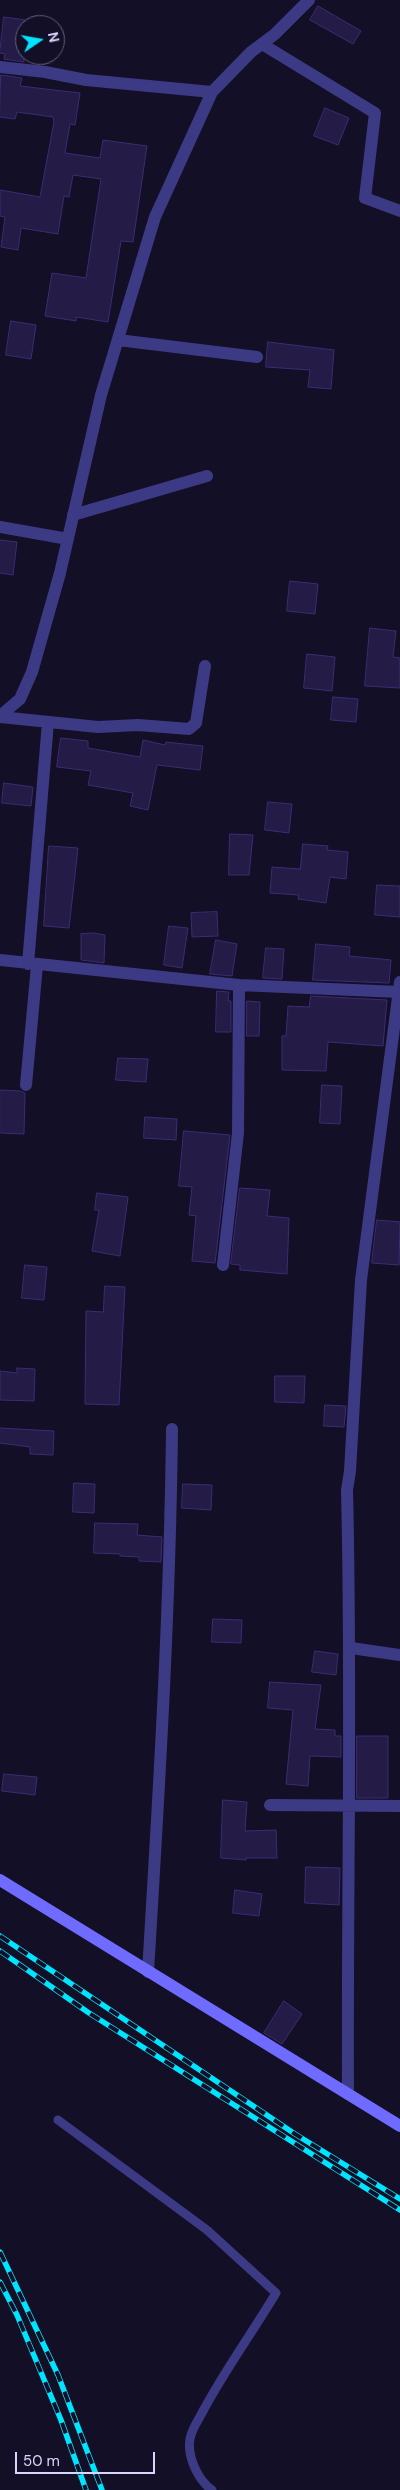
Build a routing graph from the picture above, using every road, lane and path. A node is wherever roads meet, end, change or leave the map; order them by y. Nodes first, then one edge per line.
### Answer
1 (309, 0) edge
2 (262, 44) junction
3 (0, 67) edge
4 (212, 92) junction
5 (400, 211) edge
6 (118, 340) junction
7 (257, 357) dead end
8 (206, 476) dead end
9 (73, 515) junction
10 (0, 527) edge
11 (68, 539) junction
12 (205, 666) dead end
13 (0, 717) edge
14 (48, 722) junction
15 (0, 960) edge
16 (32, 964) junction
17 (239, 985) junction
18 (399, 987) edge
19 (395, 1065) edge
20 (26, 1085) dead end
21 (223, 1264) dead end
22 (172, 1429) dead end
23 (351, 1648) junction
24 (400, 1655) edge
25 (270, 1805) dead end
26 (347, 1806) junction
27 (400, 1806) edge
28 (0, 1880) edge
29 (148, 1972) junction
30 (348, 2094) junction
31 (58, 2120) dead end
32 (400, 2126) edge
33 (212, 2490) edge

1 - 2 street
2 - 4 street
2 - 5 street
3 - 4 street
4 - 6 street
6 - 7 street
6 - 9 street
8 - 9 street
9 - 11 street
10 - 11 street
11 - 13 street
12 - 14 street
13 - 14 street
14 - 16 street
15 - 16 street
16 - 17 street
16 - 20 street
17 - 18 street
17 - 21 street
18 - 19 street
19 - 23 street
22 - 29 street
23 - 24 street
23 - 26 street
25 - 26 street
26 - 27 street
26 - 30 street
28 - 29 street
29 - 30 street
30 - 32 street
31 - 33 lane

